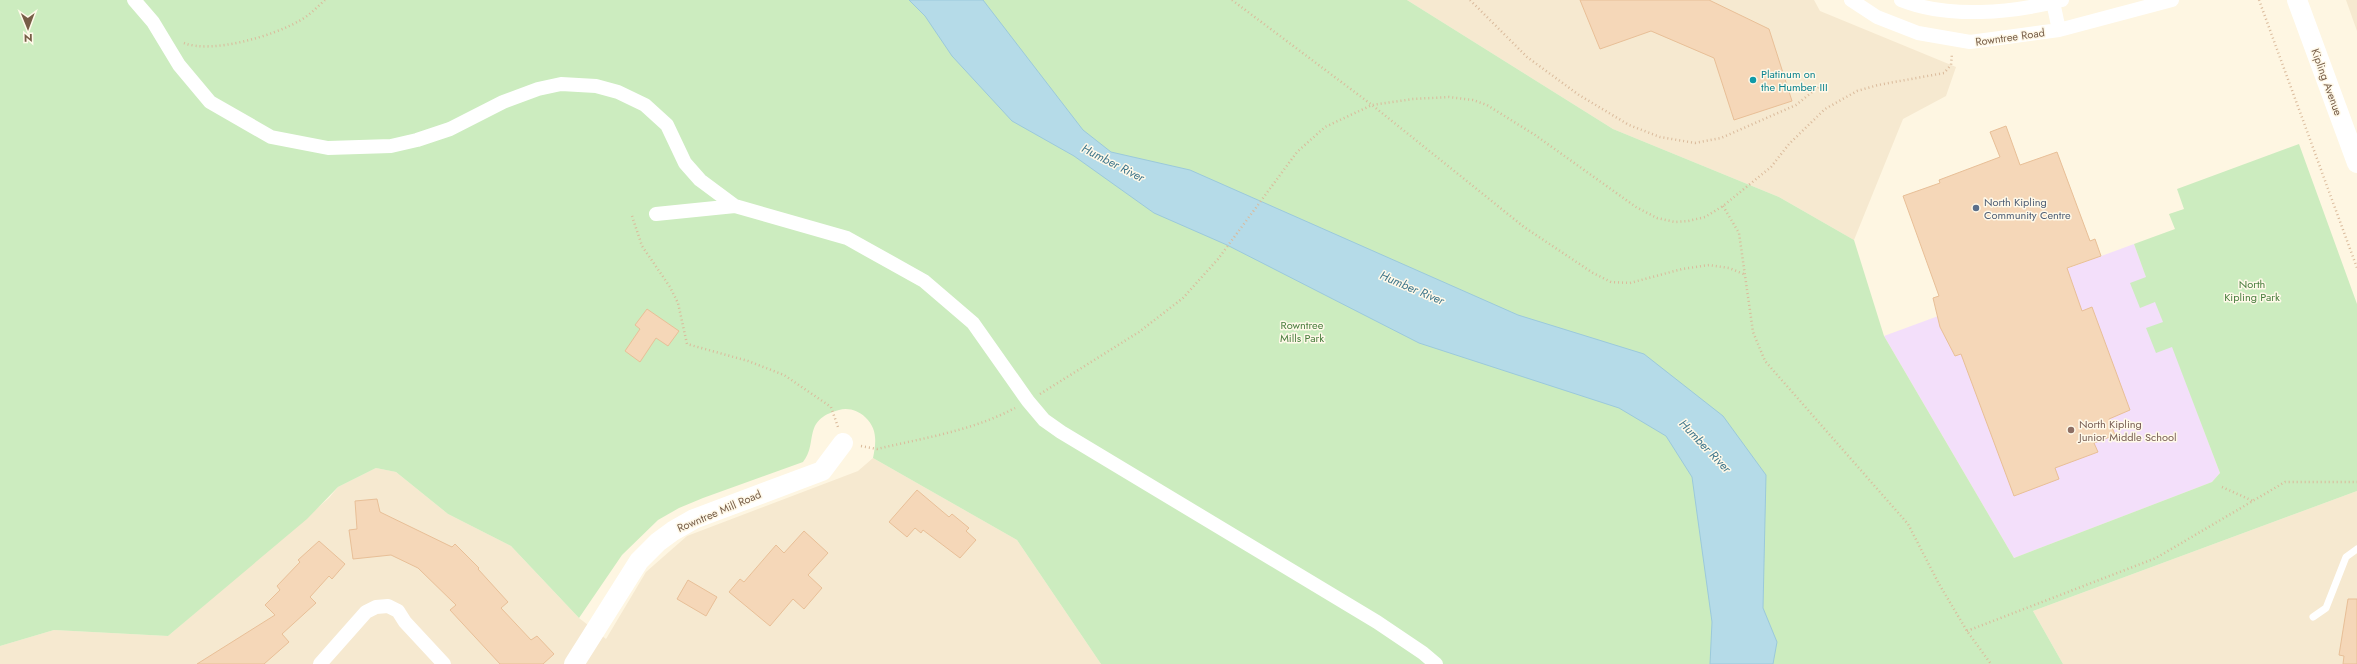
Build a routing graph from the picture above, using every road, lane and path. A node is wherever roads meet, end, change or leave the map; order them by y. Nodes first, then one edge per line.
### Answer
1 (134, 0) edge
2 (325, 0) edge
3 (1232, 0) edge
4 (1470, 0) edge
5 (1851, 0) edge
6 (1901, 0) edge
7 (2172, 0) edge
8 (2259, 0) edge
9 (2297, 0) edge
10 (2057, 1) edge
11 (2059, 30) junction
12 (179, 41) dead end
13 (1951, 65) dead end
14 (1822, 84) dead end
15 (1372, 105) junction
16 (2357, 163) edge
17 (735, 206) junction
18 (1723, 206) junction
19 (656, 214) dead end
20 (632, 216) dead end
21 (2357, 268) edge
22 (1746, 275) junction
23 (1038, 395) dead end
24 (1020, 406) dead end
25 (843, 444) junction
26 (2357, 482) edge
27 (2222, 487) dead end
28 (2254, 502) junction
29 (2357, 549) edge
30 (2313, 617) dead end
31 (1967, 631) junction
32 (320, 664) edge
33 (444, 664) edge
34 (574, 664) edge
35 (1436, 664) edge
36 (1991, 664) edge

1 - 17 street
2 - 12 path
3 - 15 path
4 - 14 path
5 - 11 street, Rowntree Road
6 - 10 street, Rowntree Road
7 - 11 street, Rowntree Road
8 - 21 path
9 - 16 street, Kipling Avenue
10 - 11 street, Rowntree Road
13 - 18 path
15 - 18 path
15 - 22 path
15 - 23 path
17 - 19 street
17 - 35 street
18 - 22 path
20 - 25 path
22 - 31 path
24 - 25 path
25 - 34 street, Rowntree Mill Road
26 - 28 path
27 - 28 path
28 - 31 path
29 - 30 lane
31 - 36 path
32 - 33 street

